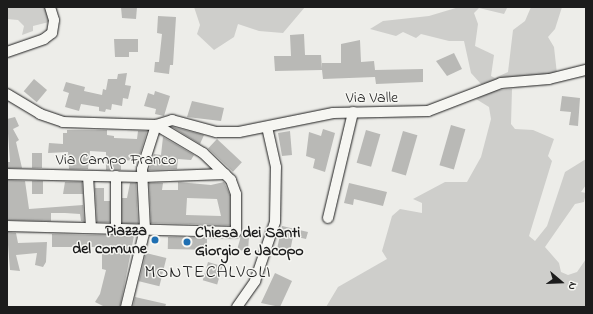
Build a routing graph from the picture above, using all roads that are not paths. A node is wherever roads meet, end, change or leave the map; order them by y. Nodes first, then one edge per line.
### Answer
1 (50, 7) edge
2 (7, 52) edge
3 (586, 70) edge
4 (7, 94) edge
5 (353, 112) junction
6 (156, 125) junction
7 (267, 127) junction
8 (7, 174) edge
9 (225, 174) junction
10 (88, 176) junction
11 (116, 176) junction
12 (142, 177) junction
13 (328, 218) dead end
14 (7, 226) edge
15 (91, 228) junction
16 (116, 229) junction
17 (145, 230) junction
18 (126, 307) edge
19 (237, 307) edge

1 - 2 street
3 - 5 street, Via Valle
4 - 6 street
5 - 7 street, Via Valle
5 - 13 street
6 - 7 street, Via Valle
6 - 9 street
6 - 12 street
7 - 19 street
8 - 10 street, Via Campo Franco
9 - 12 street, Via Campo Franco
9 - 17 street
10 - 11 street, Via Campo Franco
10 - 15 street
11 - 12 street, Via Campo Franco
11 - 16 street
12 - 17 street
14 - 15 street
15 - 16 street
16 - 17 street
17 - 18 street

